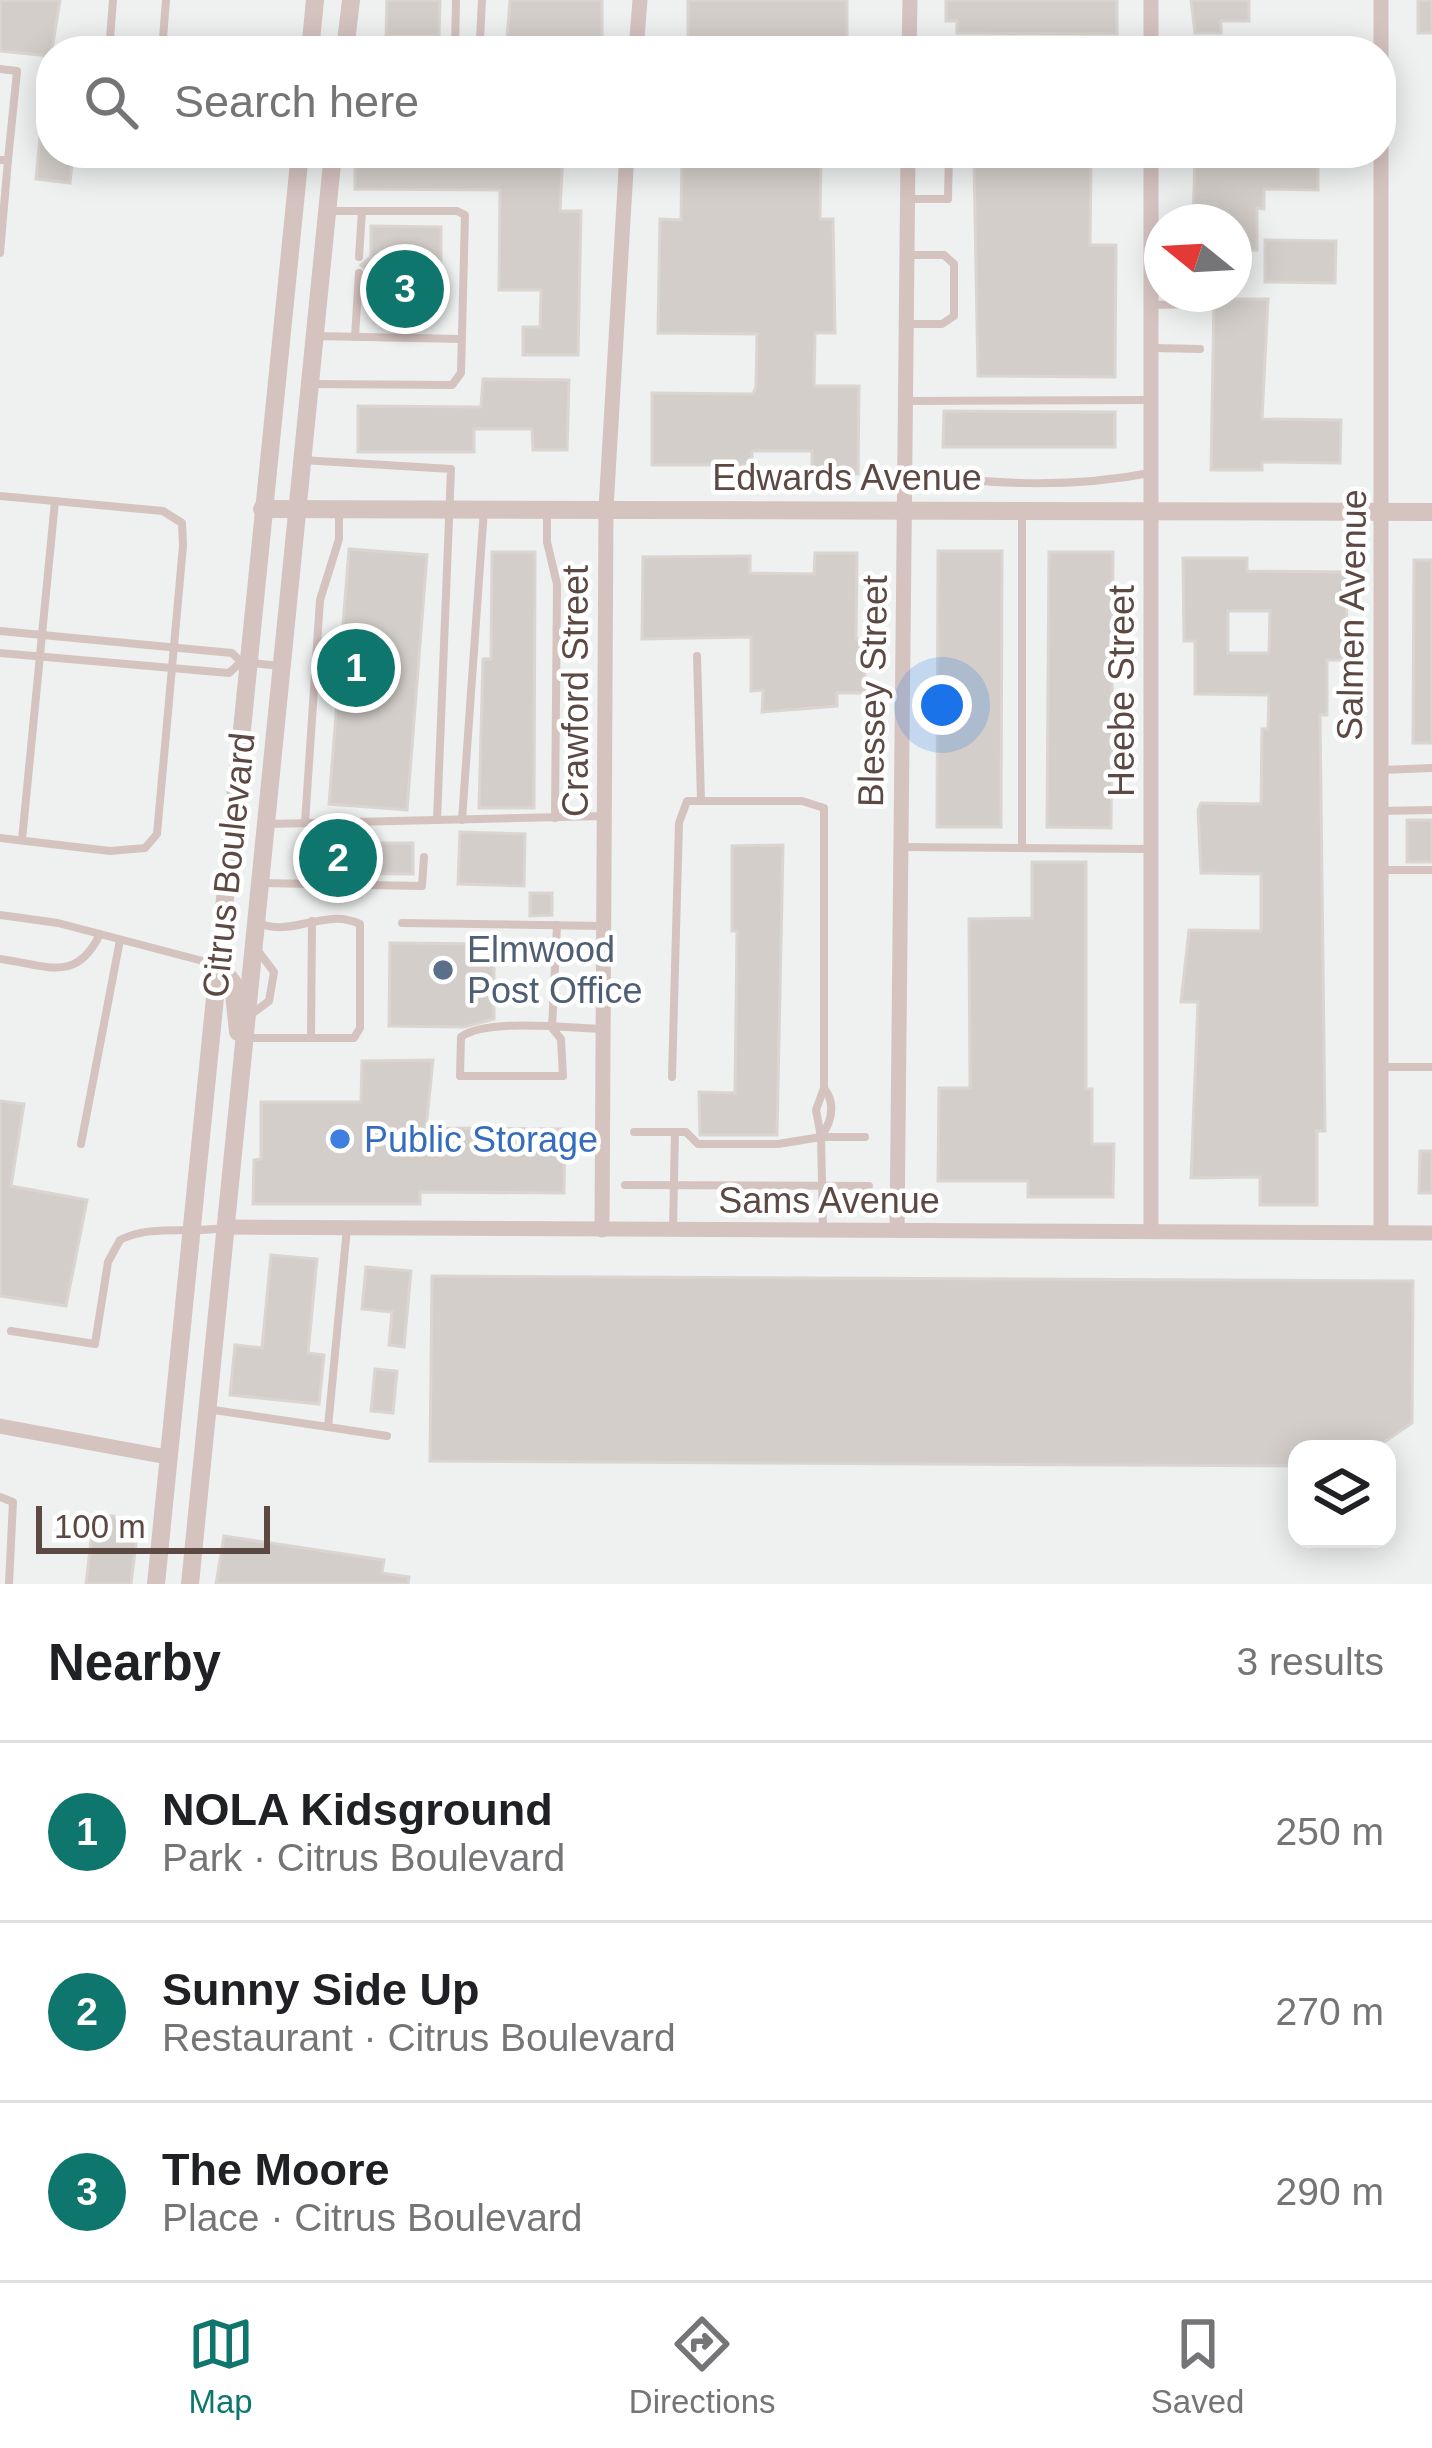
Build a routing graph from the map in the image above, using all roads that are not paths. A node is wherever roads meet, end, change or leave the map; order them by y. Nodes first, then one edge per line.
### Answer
1 (113, 0) edge
2 (166, 0) edge
3 (315, 0) edge
4 (351, 0) edge
5 (456, 0) edge
6 (482, 0) edge
7 (640, 0) edge
8 (910, 0) edge
9 (1151, 0) edge
10 (1381, 0) edge
11 (110, 36) edge
12 (164, 36) edge
13 (311, 36) edge
14 (347, 36) edge
15 (457, 36) edge
16 (479, 36) edge
17 (637, 36) edge
18 (909, 36) edge
19 (1151, 36) edge
20 (1381, 36) edge
21 (0, 69) edge
22 (4, 160) edge
23 (298, 168) edge
24 (331, 168) edge
25 (626, 168) edge
26 (908, 168) edge
27 (949, 168) edge
28 (1151, 168) edge
29 (1381, 168) edge
30 (908, 200) junction
31 (1151, 204) edge
32 (327, 211) junction
33 (362, 211) junction
34 (0, 253) edge
35 (907, 254) junction
36 (359, 257) dead end
37 (359, 273) dead end
38 (1151, 312) edge
39 (906, 324) junction
40 (313, 336) junction
41 (356, 337) junction
42 (461, 339) junction
43 (1151, 348) junction
44 (1201, 349) dead end
45 (309, 384) junction
46 (1151, 400) junction
47 (905, 401) junction
48 (302, 460) junction
49 (905, 470) junction
50 (1151, 472) junction
51 (0, 496) edge
52 (55, 502) junction
53 (262, 508) junction
54 (339, 508) junction
55 (454, 508) junction
56 (484, 508) junction
57 (547, 508) junction
58 (606, 508) junction
59 (297, 509) junction
60 (904, 510) junction
61 (1022, 512) junction
62 (1382, 512) junction
63 (1432, 512) edge
64 (1151, 513) junction
65 (0, 631) edge
66 (42, 635) junction
67 (174, 648) junction
68 (0, 653) edge
69 (698, 656) dead end
70 (41, 657) junction
71 (244, 663) junction
72 (281, 666) junction
73 (172, 668) junction
74 (1432, 768) edge
75 (1380, 770) junction
76 (701, 801) junction
77 (1432, 810) edge
78 (1380, 811) junction
79 (604, 817) junction
80 (555, 818) junction
81 (437, 820) junction
82 (462, 820) junction
83 (305, 823) junction
84 (265, 824) junction
85 (0, 838) edge
86 (22, 840) junction
87 (901, 847) junction
88 (1022, 848) junction
89 (1151, 849) junction
90 (424, 857) dead end
91 (1380, 869) junction
92 (1432, 870) edge
93 (260, 883) junction
94 (0, 915) edge
95 (312, 921) junction
96 (256, 922) junction
97 (402, 923) dead end
98 (557, 925) junction
99 (603, 926) junction
100 (100, 934) junction
101 (120, 940) junction
102 (0, 959) edge
103 (219, 965) junction
104 (552, 1028) junction
105 (603, 1029) junction
106 (244, 1038) junction
107 (311, 1038) junction
108 (209, 1058) junction
109 (1380, 1067) junction
110 (1432, 1067) edge
111 (672, 1077) dead end
112 (824, 1088) junction
113 (634, 1132) dead end
114 (675, 1132) junction
115 (821, 1136) junction
116 (865, 1137) dead end
117 (81, 1144) dead end
118 (231, 1178) junction
119 (625, 1185) dead end
120 (674, 1185) junction
121 (822, 1185) junction
122 (868, 1186) dead end
123 (226, 1227) junction
124 (347, 1227) junction
125 (602, 1230) junction
126 (673, 1230) junction
127 (823, 1230) junction
128 (897, 1230) junction
129 (1151, 1230) junction
130 (1381, 1232) junction
131 (1432, 1233) edge
132 (191, 1234) junction
133 (11, 1331) dead end
134 (206, 1409) junction
135 (0, 1426) edge
136 (328, 1426) junction
137 (388, 1436) dead end
138 (167, 1457) junction
139 (0, 1498) edge
140 (9, 1584) edge
141 (156, 1584) edge
142 (190, 1584) edge

1 - 11 lane
2 - 12 lane
3 - 13 street
4 - 14 street
5 - 15 lane
6 - 16 lane
7 - 17 street
8 - 18 street
9 - 19 street
10 - 20 street, Salmen Avenue
21 - 22 lane
22 - 34 lane
23 - 53 street, Citrus Boulevard
24 - 32 street, Citrus Boulevard
25 - 58 street, Crawford Street
26 - 30 street, Blessey Street
27 - 30 lane
28 - 31 street, Heebe Street
29 - 62 street, Salmen Avenue
30 - 35 street, Blessey Street
32 - 33 lane
32 - 40 street, Citrus Boulevard
33 - 36 lane
33 - 42 lane
35 - 39 street, Blessey Street
35 - 39 lane
37 - 41 lane
38 - 43 street, Heebe Street
39 - 47 street, Blessey Street
40 - 41 lane
40 - 45 street, Citrus Boulevard
41 - 42 lane
42 - 45 lane
43 - 44 lane
43 - 46 street, Heebe Street
45 - 48 street, Citrus Boulevard
46 - 47 lane
46 - 50 street, Heebe Street
47 - 49 street, Blessey Street
48 - 55 lane
48 - 59 street, Citrus Boulevard
49 - 50 lane
49 - 60 street, Blessey Street
50 - 64 street, Heebe Street
51 - 52 lane
52 - 66 lane
52 - 67 lane
53 - 59 street, Edwards Avenue
53 - 71 street, Citrus Boulevard
54 - 55 street, Edwards Avenue
54 - 59 street, Edwards Avenue
54 - 83 lane
55 - 56 street, Edwards Avenue
55 - 81 lane
56 - 57 street, Edwards Avenue
56 - 82 lane
57 - 58 street, Edwards Avenue
57 - 80 lane
58 - 60 street, Edwards Avenue
58 - 79 street, Crawford Street
59 - 72 street, Citrus Boulevard
60 - 61 street, Edwards Avenue
60 - 87 street, Blessey Street
61 - 64 street, Edwards Avenue
61 - 88 lane
62 - 63 street, Edwards Avenue
62 - 64 street, Edwards Avenue
62 - 75 street, Salmen Avenue
64 - 89 street, Heebe Street
65 - 66 lane
66 - 67 lane
66 - 70 lane
67 - 71 lane
67 - 73 lane
68 - 70 lane
69 - 76 lane
70 - 73 lane
70 - 86 lane
71 - 72 lane
71 - 73 lane
71 - 103 street, Citrus Boulevard
72 - 84 street, Citrus Boulevard
73 - 86 lane
74 - 75 lane
75 - 78 street, Salmen Avenue
76 - 111 lane
76 - 112 lane
77 - 78 lane
78 - 91 street, Salmen Avenue
79 - 80 lane
79 - 99 street, Crawford Street
80 - 82 lane
81 - 82 lane
81 - 83 lane
83 - 84 lane
84 - 93 street, Citrus Boulevard
85 - 86 lane
87 - 88 lane
87 - 128 street, Blessey Street
88 - 89 lane
89 - 129 street, Heebe Street
90 - 93 lane
91 - 92 lane
91 - 109 street, Salmen Avenue
93 - 96 street, Citrus Boulevard
94 - 100 lane
95 - 96 lane
95 - 107 lane
95 - 107 lane
96 - 106 street, Citrus Boulevard
97 - 98 lane
98 - 99 lane
98 - 104 lane
99 - 105 street, Crawford Street
100 - 101 lane
100 - 102 lane
101 - 103 lane
101 - 117 lane
103 - 106 street
103 - 108 street, Citrus Boulevard
104 - 104 lane
104 - 105 lane
105 - 125 street, Crawford Street
106 - 107 lane
106 - 118 street, Citrus Boulevard
108 - 118 street
108 - 132 street, Citrus Boulevard
109 - 110 lane
109 - 130 street, Salmen Avenue
112 - 115 lane
112 - 115 lane
113 - 114 lane
114 - 115 lane
114 - 120 lane
115 - 116 lane
115 - 121 lane
118 - 123 street, Citrus Boulevard
119 - 120 lane
120 - 121 lane
120 - 126 lane
121 - 122 lane
121 - 127 lane
123 - 124 street, Sams Avenue
123 - 132 lane
123 - 134 street, Citrus Boulevard
124 - 125 street, Sams Avenue
124 - 136 lane
125 - 126 street, Sams Avenue
126 - 127 street, Sams Avenue
127 - 128 street, Sams Avenue
128 - 129 street, Sams Avenue
129 - 130 street, Sams Avenue
130 - 131 street, Sams Avenue
132 - 133 lane
132 - 138 street, Citrus Boulevard
134 - 136 lane
134 - 142 street, Citrus Boulevard
135 - 138 street
136 - 137 lane
138 - 141 street, Citrus Boulevard
139 - 140 lane

